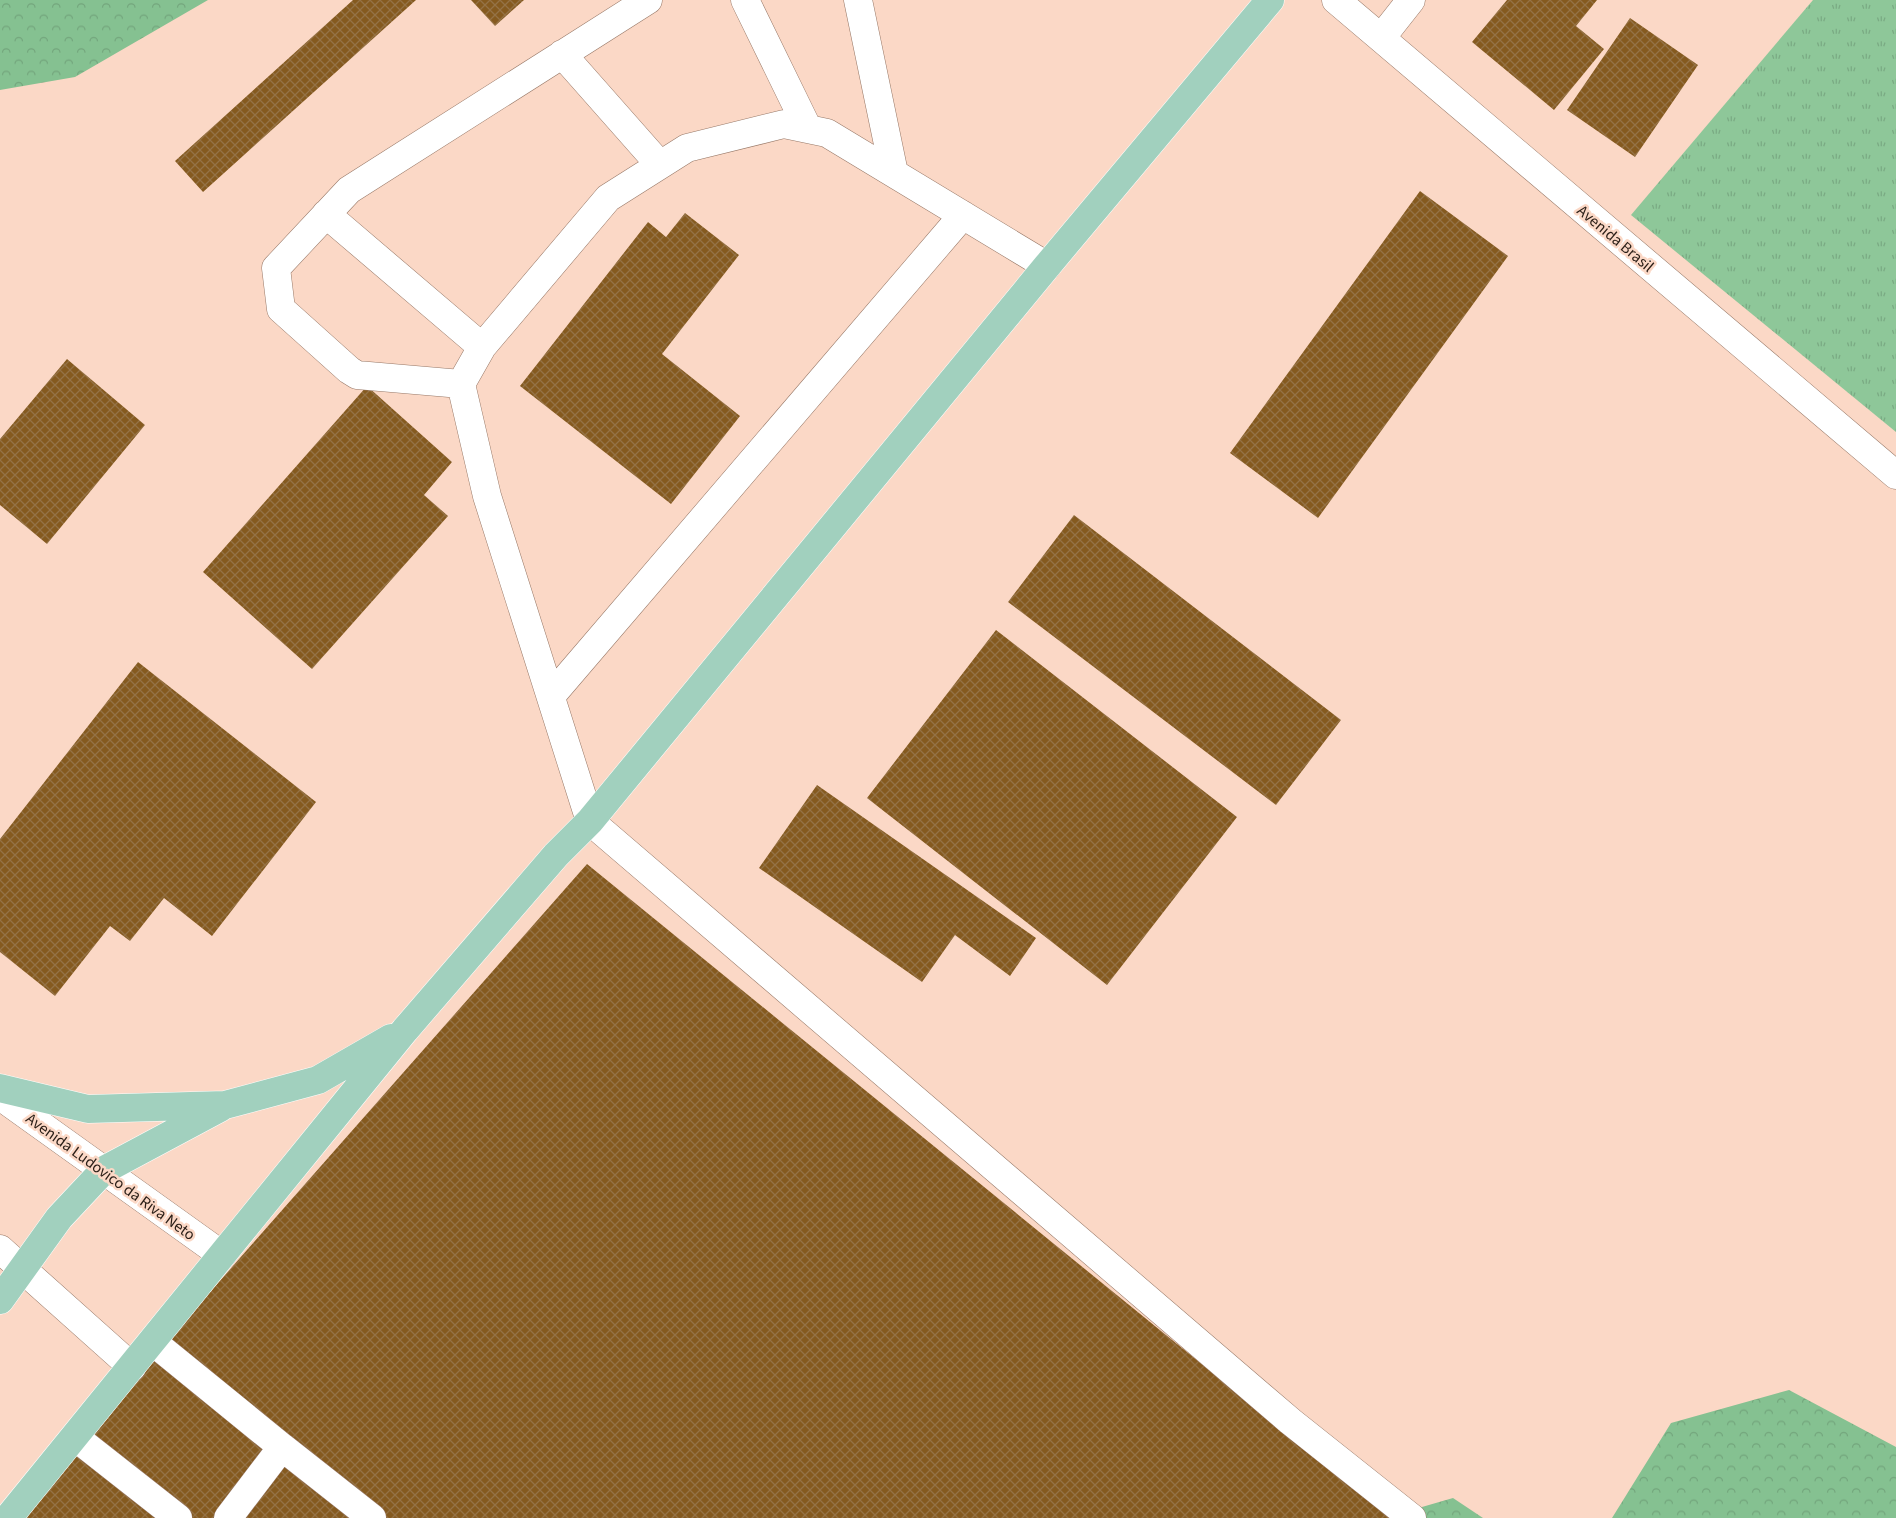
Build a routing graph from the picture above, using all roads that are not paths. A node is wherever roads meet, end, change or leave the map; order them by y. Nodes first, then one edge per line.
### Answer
1 (648, 0) edge
2 (745, 0) edge
3 (858, 0) edge
4 (1270, 0) edge
5 (1336, 0) edge
6 (1411, 0) edge
7 (1381, 38) junction
8 (562, 54) junction
9 (808, 129) junction
10 (660, 166) junction
11 (894, 173) junction
12 (326, 214) junction
13 (963, 215) junction
14 (1047, 266) junction
15 (482, 347) junction
16 (461, 384) junction
17 (1896, 475) edge
18 (551, 696) junction
19 (590, 821) junction
20 (405, 1030) junction
21 (0, 1088) edge
22 (0, 1096) edge
23 (225, 1105) junction
24 (104, 1170) junction
25 (0, 1248) edge
26 (222, 1255) junction
27 (21, 1269) junction
28 (0, 1300) edge
29 (153, 1342) junction
30 (132, 1367) junction
31 (75, 1437) junction
32 (282, 1447) junction
33 (8, 1518) edge
34 (178, 1518) edge
35 (228, 1518) edge
36 (372, 1518) edge
37 (1412, 1518) edge

1 - 8 street
2 - 9 street
3 - 11 street
4 - 14 main road
5 - 7 street, Avenida Brasil
6 - 7 street
7 - 17 street, Avenida Brasil
8 - 10 street
8 - 12 street
9 - 10 street
9 - 11 street
10 - 15 street
11 - 13 street
12 - 15 street
12 - 16 street
13 - 14 street
13 - 18 street
14 - 19 main road
15 - 16 street
16 - 18 street
18 - 19 street
19 - 20 main road
19 - 37 street
20 - 23 main road
20 - 26 main road
21 - 23 main road
22 - 24 street, Avenida Ludovico da Riva Neto
23 - 24 main road
24 - 26 street, Avenida Ludovico da Riva Neto
24 - 27 main road
25 - 27 street
26 - 29 main road
27 - 28 main road
27 - 30 street
29 - 30 main road
29 - 32 street
30 - 31 main road
31 - 33 main road
31 - 34 street
32 - 35 street
32 - 36 street

